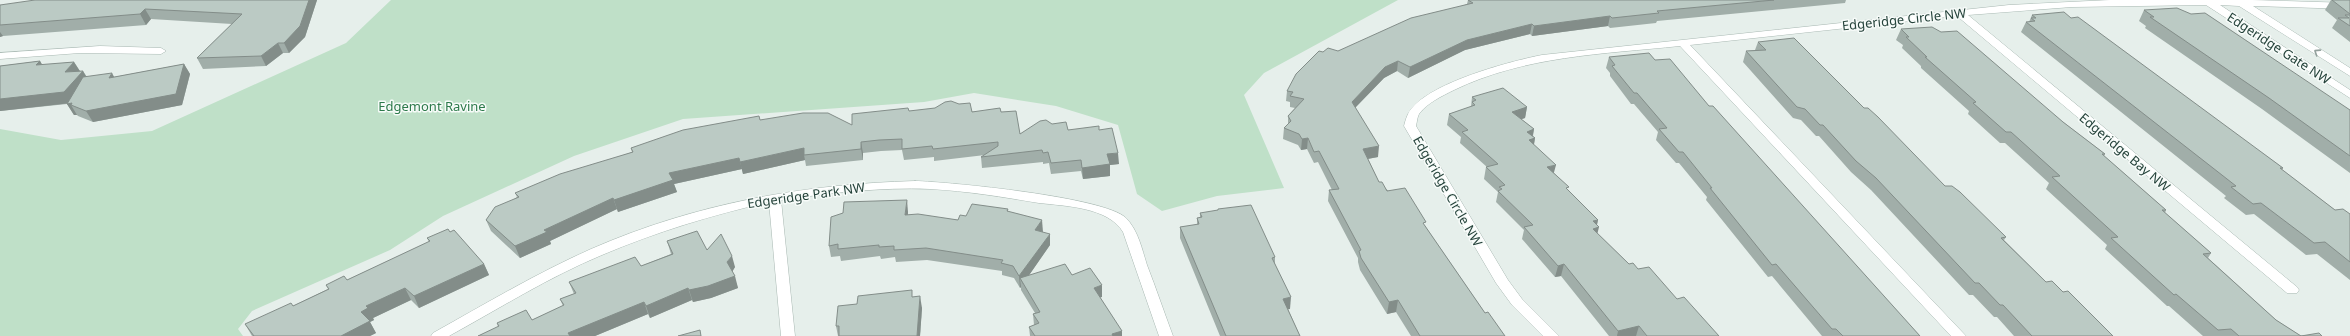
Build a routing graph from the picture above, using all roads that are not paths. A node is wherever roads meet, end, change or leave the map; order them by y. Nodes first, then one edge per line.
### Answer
1 (2207, 1) junction
2 (2239, 2) junction
3 (2350, 6) edge
4 (1959, 13) junction
5 (1682, 42) junction
6 (160, 51) dead end
7 (0, 56) edge
8 (2350, 73) edge
9 (2350, 95) edge
10 (775, 197) junction
11 (2292, 290) dead end
12 (438, 336) edge
13 (788, 336) edge
14 (1166, 336) edge
15 (1552, 336) edge
16 (1959, 336) edge

1 - 2 street, Edgeridge Circle NW
1 - 4 street, Edgeridge Circle NW
1 - 9 street, Edgeridge Gate NW
2 - 3 street, Edgeridge Circle NW
8 -> 2 street, Edgeridge Gate NW
4 - 5 street, Edgeridge Circle NW
4 - 11 street, Edgeridge Bay NW
5 - 15 street, Edgeridge Circle NW
5 - 16 street
6 - 7 street
10 - 12 street, Edgeridge Park NW
10 - 13 street
10 - 14 street, Edgeridge Park NW

